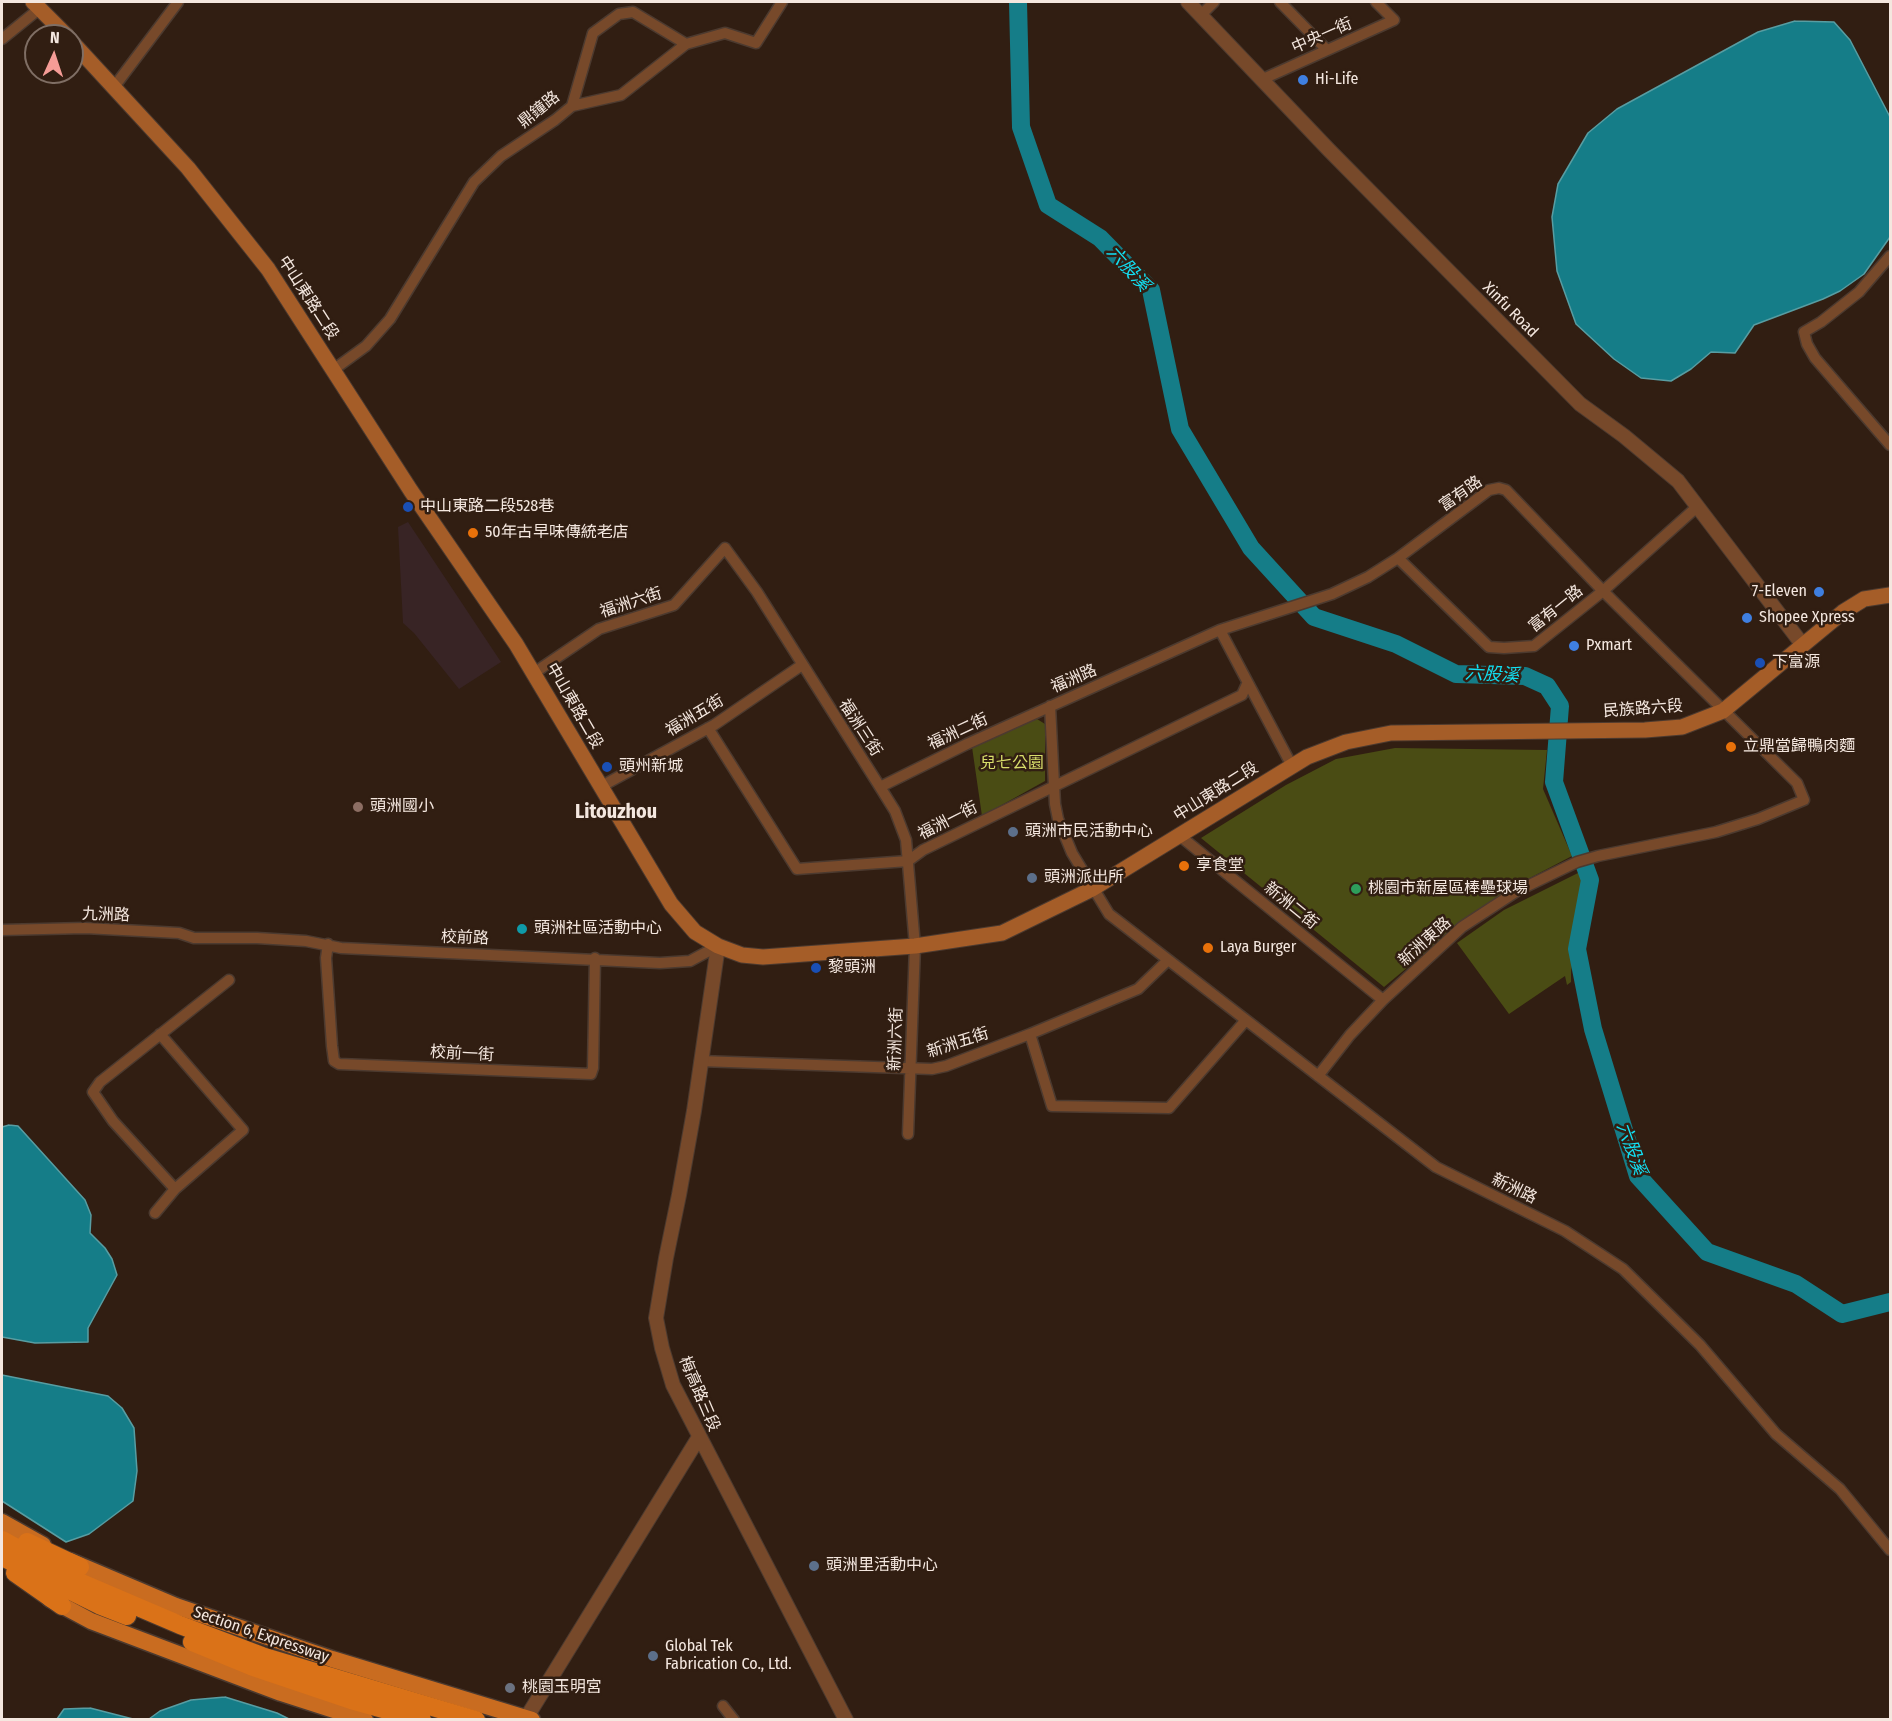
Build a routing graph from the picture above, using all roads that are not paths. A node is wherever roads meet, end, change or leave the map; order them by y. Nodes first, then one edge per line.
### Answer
1 (178, 2) edge
2 (782, 2) edge
3 (1188, 2) edge
4 (1214, 2) edge
5 (1280, 2) edge
6 (1376, 2) edge
7 (36, 5) edge
8 (1201, 15) junction
9 (55, 24) edge
10 (2, 39) edge
11 (686, 45) junction
12 (1327, 50) junction
13 (84, 55) edge
14 (1263, 79) junction
15 (114, 87) junction
16 (572, 106) junction
17 (1890, 256) edge
18 (333, 370) junction
19 (1890, 445) edge
20 (1698, 506) junction
21 (725, 548) joint
22 (1398, 558) junction
23 (1603, 591) junction
24 (1890, 594) edge
25 (1220, 630) junction
26 (1802, 644) junction
27 (802, 665) junction
28 (534, 673) junction
29 (1247, 684) junction
30 (1050, 706) junction
31 (1723, 711) junction
32 (708, 728) junction
33 (1391, 733) joint
34 (1292, 766) junction
35 (1055, 785) junction
36 (600, 787) junction
37 (880, 787) junction
38 (1804, 800) joint
39 (1180, 836) junction
40 (908, 861) junction
41 (1092, 889) junction
42 (2, 930) edge
43 (208, 938) joint
44 (328, 944) junction
45 (718, 946) junction
46 (915, 946) junction
47 (595, 958) junction
48 (1167, 961) junction
49 (230, 980) dead end
50 (1383, 1000) junction
51 (1246, 1020) junction
52 (160, 1034) junction
53 (1030, 1034) junction
54 (700, 1061) junction
55 (910, 1068) junction
56 (1318, 1076) junction
57 (908, 1134) dead end
58 (175, 1189) junction
59 (155, 1213) dead end
60 (699, 1437) junction
61 (2, 1522) edge
62 (2, 1530) edge
63 (2, 1540) edge
64 (1890, 1551) edge
65 (2, 1557) edge
66 (2, 1564) edge
67 (80, 1567) junction
68 (2, 1572) edge
69 (62, 1606) junction
70 (723, 1706) dead end
71 (365, 1719) edge
72 (422, 1719) edge
73 (476, 1719) edge
74 (528, 1719) edge
75 (734, 1719) edge
76 (846, 1719) edge

1 - 15 street
2 - 11 street
3 - 8 street, Xinfu Road
4 - 8 street
5 - 12 street
6 - 12 street, 中央一街
7 - 9 main road
7 - 10 street
8 - 14 street, Xinfu Road
11 - 16 street
11 - 16 street, 鼎鐘路
12 - 14 street, 中央一街
13 - 15 main road, 中山東路二段
14 - 20 street, Xinfu Road
15 - 18 main road, 中山東路二段
16 - 18 street, 鼎鐘路
17 - 19 street
18 - 28 main road, 中山東路二段
20 - 23 street, 富有一路
20 - 26 street, Xinfu Road
21 - 27 street, 福洲三街
21 - 28 street, 福洲六街
22 - 23 street, 富有一路
22 - 23 street, 富有路
22 - 25 street, 富有路
23 - 31 street, 富有路
24 - 26 main road, 民族路六段
25 - 29 street
25 - 30 street, 福洲路
26 - 31 main road, 民族路六段
27 - 32 street, 福洲五街
27 - 37 street, 福洲三街
28 - 36 main road, 中山東路二段
29 - 34 street
29 - 35 street, 福洲一街
30 - 35 street, 福洲路
30 - 37 street, 福洲二街
31 - 33 main road, 民族路六段
31 - 38 street, 富有路
32 - 36 street, 福洲五街
32 - 40 street, 福洲一街
33 - 34 main road, 中山東路二段
34 - 39 main road, 中山東路二段
35 - 40 street, 福洲一街
35 - 41 street, 福洲路
36 - 45 main road, 中山東路二段
37 - 40 street, 福洲三街
38 - 50 street, 新洲東路
39 - 41 main road, 中山東路二段
39 - 50 street, 新洲二街
40 - 46 street, 福洲三街
41 - 46 main road, 中山東路二段
41 - 48 street, 新洲路
42 - 43 street, 九洲路
43 - 44 street, 校前路
44 - 47 street, 校前路
44 - 47 street, 校前一街
45 - 46 main road, 中山東路二段
45 - 47 street, 校前路
45 - 54 street, 梅高路三段
46 - 55 street, 新洲六街
48 - 51 street, 新洲路
48 - 53 street, 新洲五街
49 - 52 street
50 - 56 street, 新洲東路
51 - 53 street
51 - 56 street, 新洲路
52 - 58 street
52 - 58 street
53 - 55 street, 新洲五街
54 - 55 street, 新洲五街
54 - 60 street, 梅高路三段
55 - 57 street, 新洲六街
56 - 64 street, 新洲路
58 - 59 street
60 - 74 street
60 - 76 street, 梅高路三段
61 - 67 main road, Section 6, Expressway
62 - 67 highway
63 - 73 highway
65 - 72 highway
66 - 69 highway
67 - 74 main road, Section 6, Expressway
68 - 69 main road
69 - 71 main road
70 - 75 street

